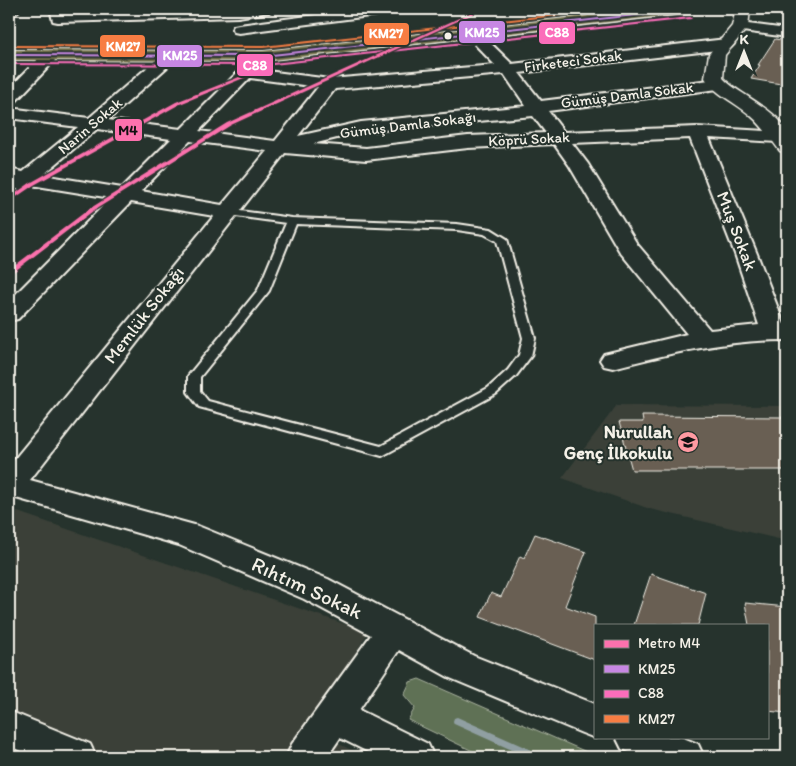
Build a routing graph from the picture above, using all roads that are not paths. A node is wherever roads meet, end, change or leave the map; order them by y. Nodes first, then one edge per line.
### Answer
1 (9, 9) edge
2 (14, 9) edge
3 (57, 9) edge
4 (264, 9) edge
5 (392, 9) edge
6 (642, 9) edge
7 (689, 9) edge
8 (744, 9) edge
9 (238, 11) edge
10 (591, 11) edge
11 (740, 27) junction
12 (239, 29) junction
13 (472, 33) junction
14 (787, 33) edge
15 (726, 44) junction
16 (9, 50) edge
17 (237, 51) junction
18 (263, 53) junction
19 (9, 55) edge
20 (51, 55) junction
21 (170, 56) junction
22 (508, 69) junction
23 (247, 73) junction
24 (330, 84) junction
25 (718, 84) junction
26 (537, 109) junction
27 (10, 110) edge
28 (94, 123) junction
29 (697, 132) junction
30 (184, 135) junction
31 (559, 138) junction
32 (783, 142) edge
33 (280, 146) junction
34 (18, 176) edge
35 (9, 193) edge
36 (126, 194) junction
37 (226, 212) junction
38 (292, 221) junction
39 (9, 314) edge
40 (781, 331) edge
41 (704, 339) junction
42 (613, 360) dead end
43 (9, 485) edge
44 (394, 630) junction
45 (335, 716) junction
46 (594, 721) edge
47 (9, 728) edge
48 (638, 738) edge
49 (77, 757) edge
50 (305, 757) edge
51 (415, 757) edge
52 (685, 757) edge

1 - 2 street
3 - 9 street
4 - 9 street
5 - 12 street
6 - 10 main road
7 - 13 main road
8 - 11 street
9 - 12 street
10 - 18 main road
11 - 14 street
11 - 15 street
12 - 17 street
13 - 18 main road
13 - 22 street
15 - 22 street, Firketeci Sokak
15 - 25 street
16 - 17 main road
17 - 18 main road
18 - 21 main road
18 - 23 street
19 - 20 main road
20 - 21 main road
20 - 27 street
21 - 28 street, Narin Sokak
22 - 24 street
22 - 26 street, Firketeci Sokak
23 - 24 street
23 - 30 street
24 - 33 street, Memlük Sokağı
25 - 26 street, Gümüş Damla Sokak
25 - 32 street
26 - 31 street, Firketeci Sokak
26 - 33 street, Gümüş Damla Sokağı
27 - 28 street, Köprü Sokak
28 - 30 street, Köprü Sokak
28 - 34 street, Narin Sokak
29 - 31 street, Köprü Sokak
29 - 32 street, Köprü Sokak
29 - 40 street, Muş Sokak
30 - 33 street, Köprü Sokak
30 - 36 street
31 - 33 street, Köprü Sokak
31 - 41 street, Firketeci Sokak
33 - 37 street, Memlük Sokağı
34 - 35 street, Narin Sokak
34 - 36 street
36 - 37 street
36 - 39 street
37 - 38 lane
37 - 43 street, Memlük Sokağı
38 - 38 lane
40 - 41 street
41 - 42 street
43 - 44 street, Rıhtım Sokak
44 - 45 street
44 - 46 street, Rıhtım Sokak
45 - 50 street
45 - 51 street
47 - 49 street
48 - 52 street

